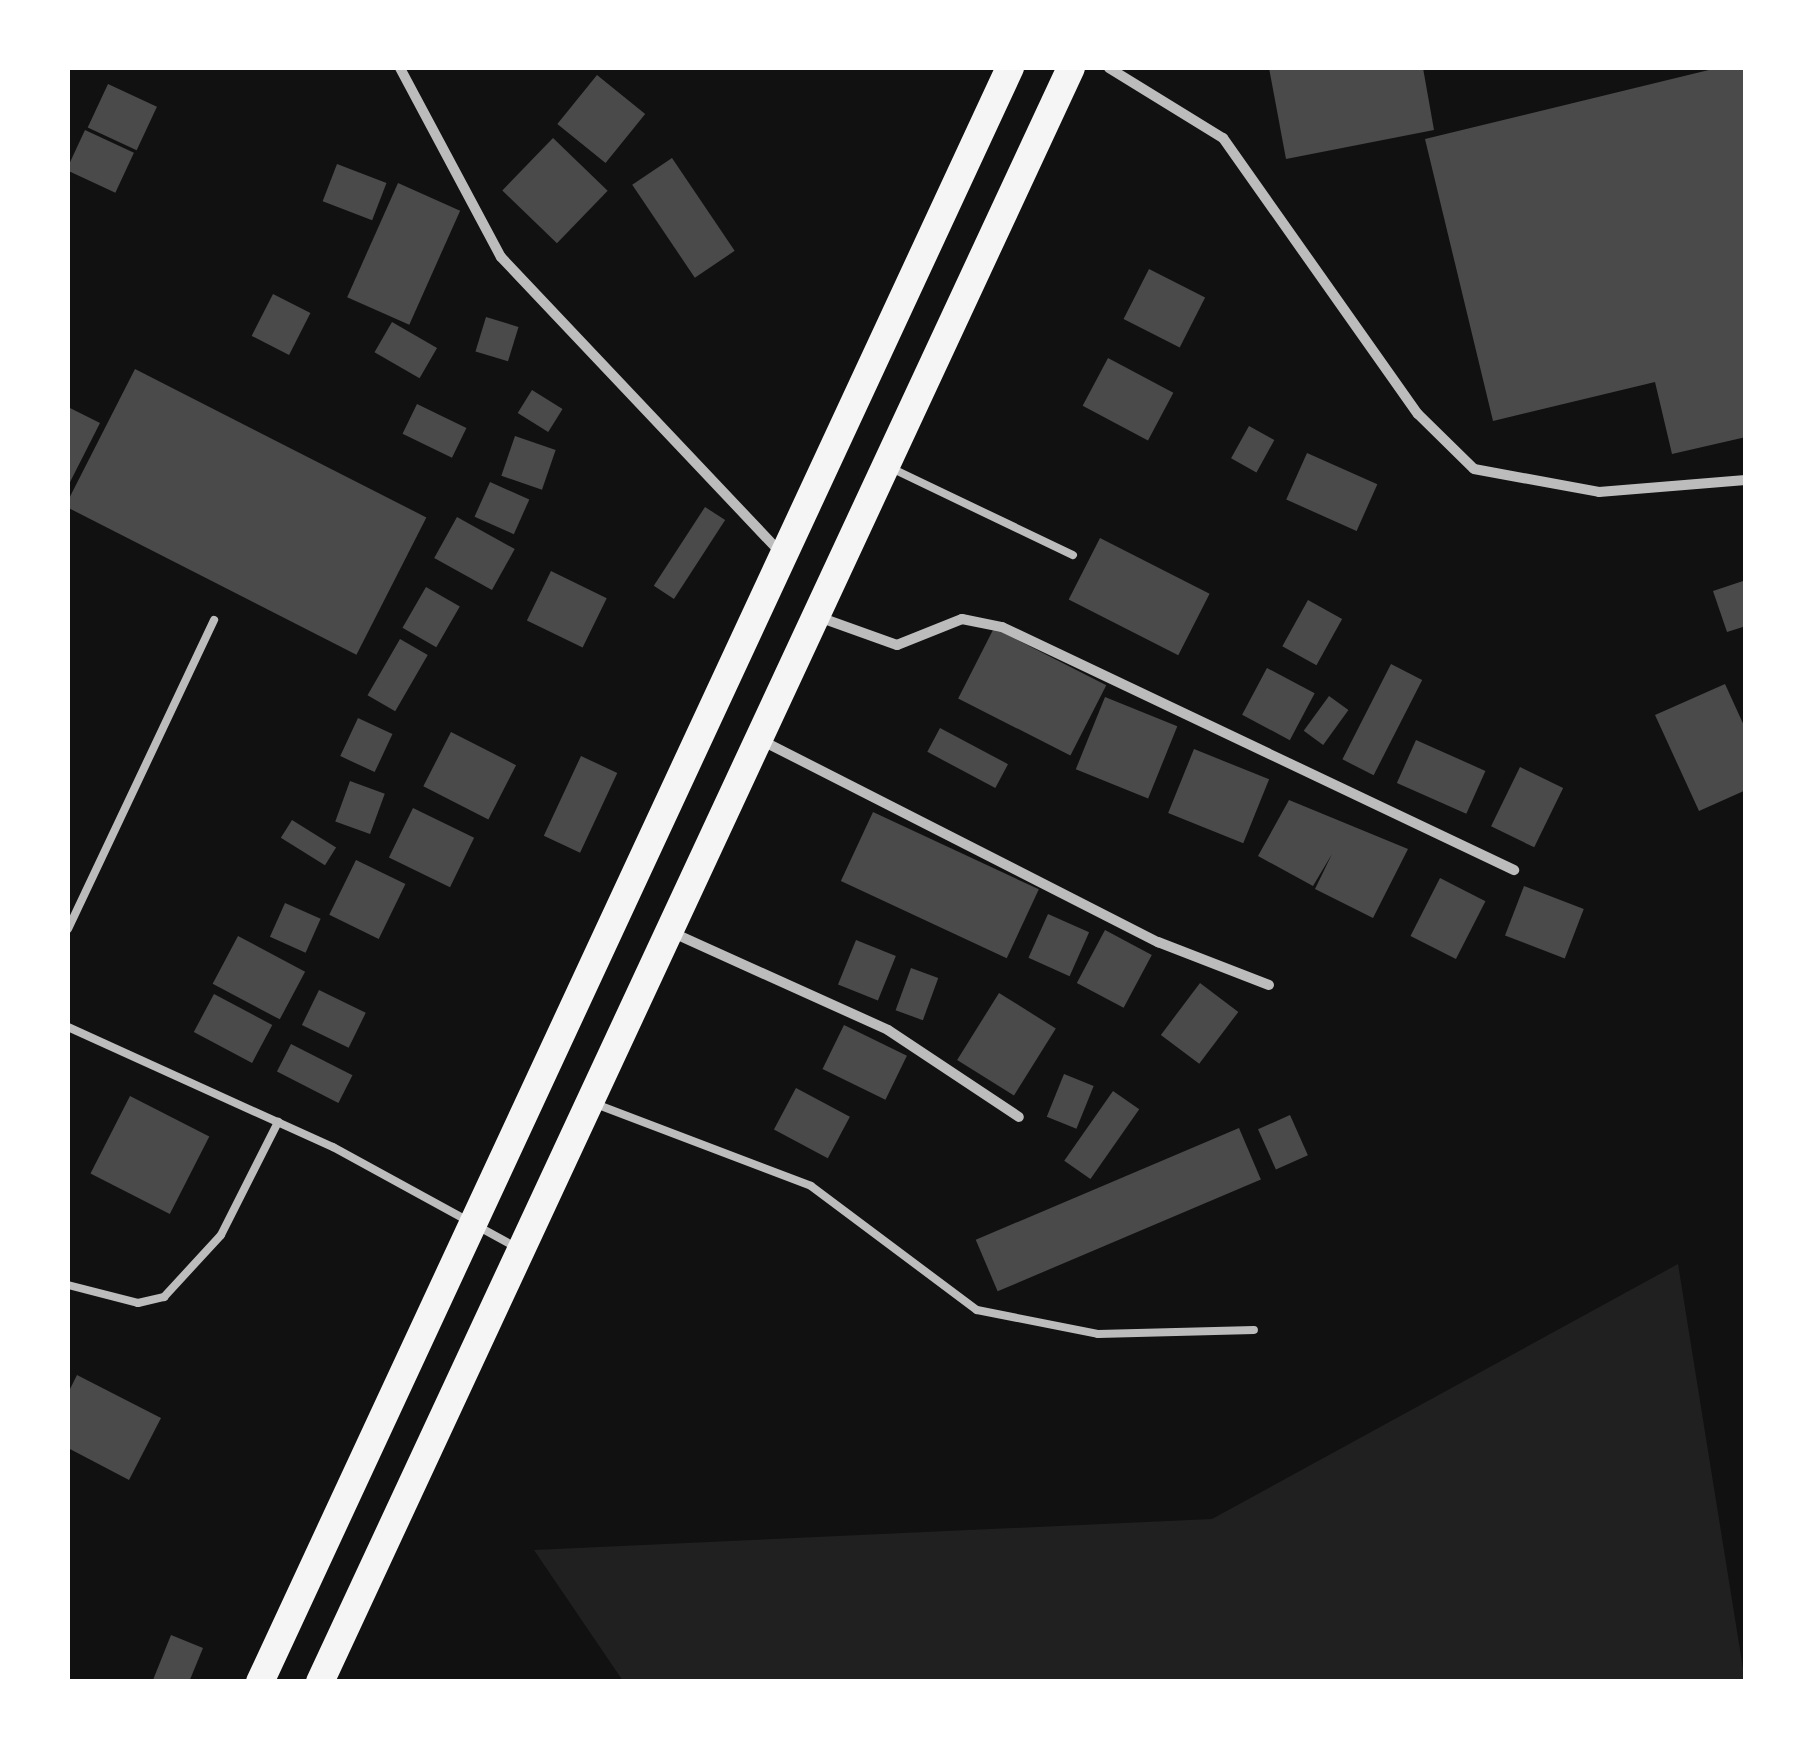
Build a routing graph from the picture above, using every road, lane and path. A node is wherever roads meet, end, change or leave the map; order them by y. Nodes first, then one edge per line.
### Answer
1 (400, 68) edge
2 (1010, 68) edge
3 (1071, 68) edge
4 (1109, 68) edge
5 (885, 465) junction
6 (1746, 480) edge
7 (783, 555) junction
8 (1074, 555) dead end
9 (815, 616) junction
10 (214, 620) dead end
11 (758, 738) junction
12 (1514, 870) dead end
13 (68, 929) edge
14 (668, 931) junction
15 (1269, 984) dead end
16 (68, 1028) edge
17 (589, 1102) junction
18 (1019, 1118) dead end
19 (278, 1122) junction
20 (473, 1224) junction
21 (518, 1248) junction
22 (68, 1285) edge
23 (1254, 1330) dead end
24 (260, 1682) edge
25 (320, 1682) edge

1 - 7 street
2 - 7 highway
3 - 5 highway
4 - 6 street
5 - 8 lane
5 - 9 highway
7 - 20 highway
9 - 11 highway
9 - 12 street
10 - 13 lane
11 - 14 highway
11 - 15 street
14 - 17 highway
14 - 18 street
16 - 19 lane
17 - 21 highway
17 - 23 lane
19 - 20 lane
19 - 22 lane
20 - 21 lane
20 - 24 highway
21 - 25 highway

